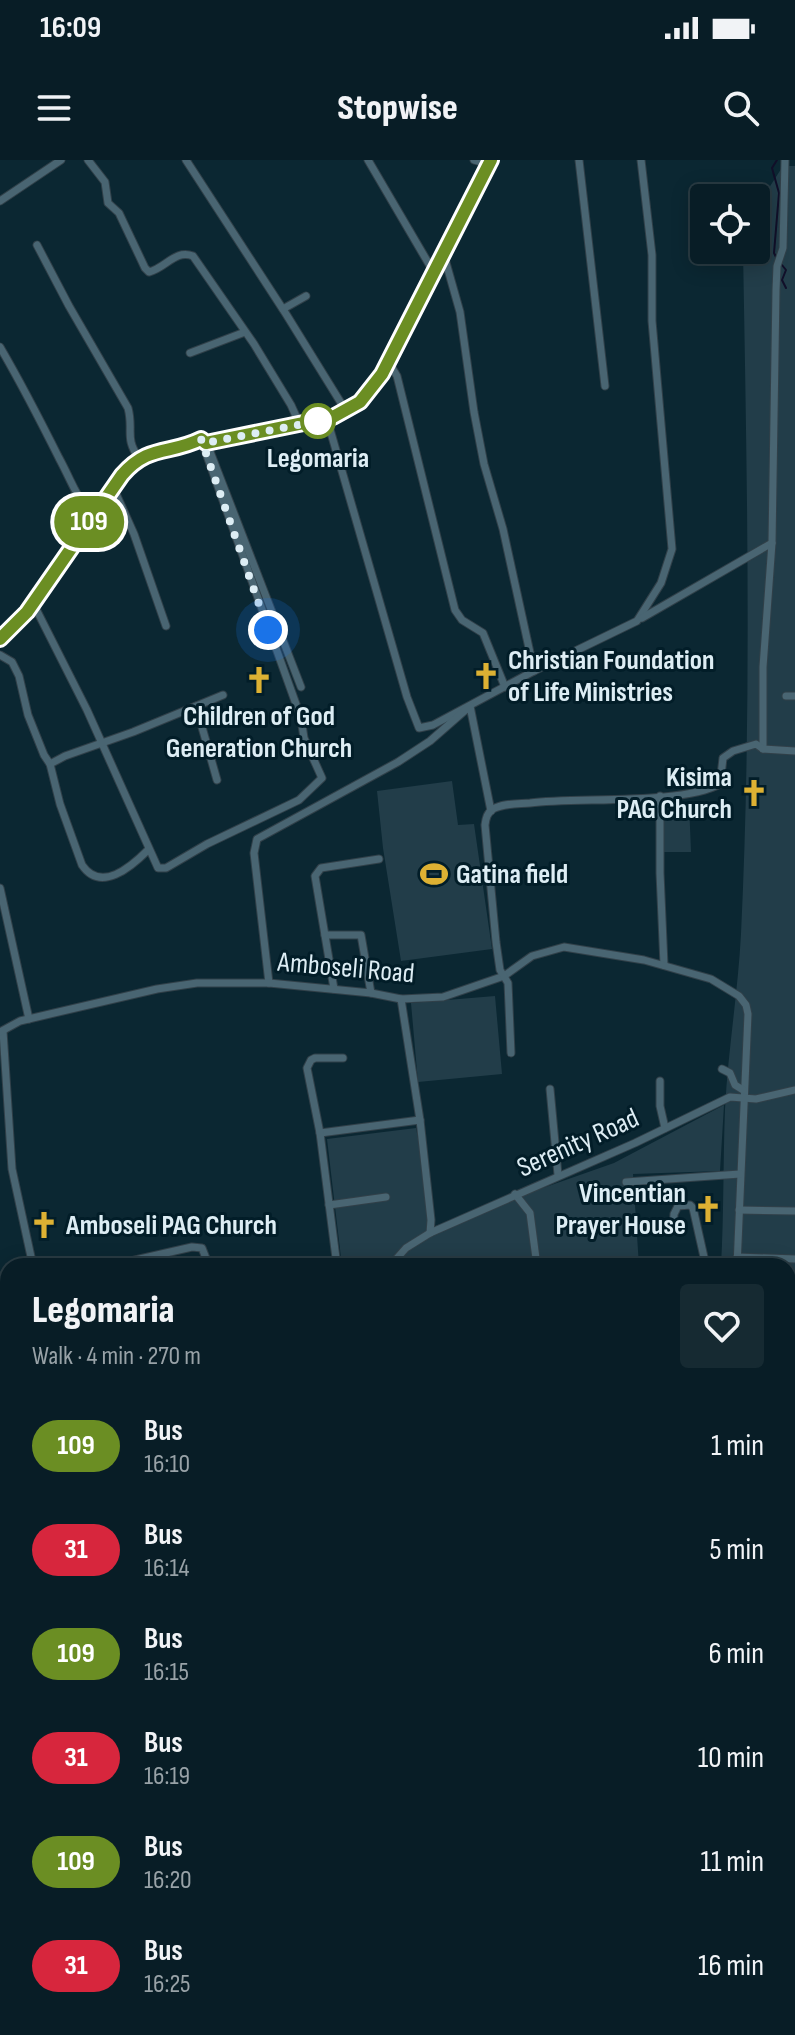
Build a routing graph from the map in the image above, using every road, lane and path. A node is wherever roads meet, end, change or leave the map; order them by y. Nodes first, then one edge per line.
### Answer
1 (61, 160) edge
2 (88, 160) edge
3 (186, 160) edge
4 (368, 160) edge
5 (474, 160) edge
6 (579, 160) edge
7 (641, 160) edge
8 (785, 160) edge
9 (490, 162) edge
10 (0, 201) edge
11 (37, 245) dead end
12 (443, 252) junction
13 (433, 271) junction
14 (306, 296) dead end
15 (283, 309) junction
16 (245, 332) junction
17 (0, 347) edge
18 (190, 353) dead end
19 (388, 361) junction
20 (605, 386) dead end
21 (346, 411) junction
22 (327, 419) junction
23 (300, 425) junction
24 (204, 441) junction
25 (139, 458) junction
26 (113, 487) junction
27 (92, 517) junction
28 (772, 543) junction
29 (33, 603) junction
30 (637, 621) junction
31 (166, 626) dead end
32 (0, 639) edge
33 (0, 655) edge
34 (534, 671) junction
35 (301, 687) dead end
36 (505, 687) junction
37 (223, 695) dead end
38 (196, 706) junction
39 (470, 706) junction
40 (100, 743) junction
41 (763, 749) junction
42 (795, 751) edge
43 (50, 764) junction
44 (217, 780) dead end
45 (660, 796) junction
46 (491, 811) junction
47 (148, 850) junction
48 (379, 859) dead end
49 (0, 888) edge
50 (325, 935) junction
51 (664, 965) junction
52 (504, 976) junction
53 (269, 983) junction
54 (334, 989) junction
55 (371, 993) junction
56 (401, 999) junction
57 (29, 1019) junction
58 (2, 1031) edge
59 (511, 1053) dead end
60 (343, 1058) dead end
61 (722, 1069) dead end
62 (660, 1081) dead end
63 (550, 1089) dead end
64 (795, 1090) edge
65 (743, 1093) junction
66 (420, 1120) junction
67 (665, 1128) junction
68 (320, 1133) junction
69 (740, 1174) junction
70 (558, 1175) junction
71 (626, 1182) dead end
72 (515, 1194) junction
73 (386, 1197) dead end
74 (329, 1205) junction
75 (739, 1210) junction
76 (795, 1211) edge
77 (673, 1231) dead end
78 (430, 1233) junction
79 (31, 1258) edge
80 (144, 1258) edge
81 (206, 1258) edge
82 (336, 1258) edge
83 (397, 1258) edge
84 (536, 1258) edge
85 (704, 1258) edge
86 (737, 1258) edge

1 - 10 street
2 - 16 street
3 - 15 street
4 - 13 street
5 - 9 street
6 - 20 street
7 - 30 street
8 - 28 street
9 - 12 street
11 - 25 street
12 - 13 street
12 - 34 street
13 - 19 street
14 - 15 street
15 - 21 street
16 - 18 street
16 - 23 street
17 - 27 street
19 - 21 street
19 - 36 street
21 - 22 street
22 - 23 street
22 - 39 street
23 - 24 street
24 - 25 street
24 - 35 street
24 - 47 street
25 - 26 street
26 - 27 street
26 - 31 street
27 - 29 street
28 - 30 street
28 - 41 street
29 - 32 street
29 - 40 street
30 - 34 street
33 - 43 street
34 - 36 street
36 - 39 street
37 - 38 street
38 - 40 street
38 - 44 street
39 - 46 street
39 - 53 street
40 - 43 street
40 - 47 street
41 - 42 street
41 - 45 street
43 - 47 street
45 - 46 street
45 - 51 street
46 - 52 street
48 - 50 street
49 - 57 street
50 - 54 street
50 - 55 street
51 - 52 street, Amboseli Road
51 - 65 street, Amboseli Road
52 - 56 street, Amboseli Road
52 - 59 street
53 - 54 street, Amboseli Road
53 - 57 street, Amboseli Road
54 - 55 street, Amboseli Road
55 - 56 street, Amboseli Road
56 - 66 street
57 - 58 street, Amboseli Road
58 - 79 street
60 - 68 street
61 - 65 street
62 - 67 street
63 - 70 street
64 - 65 street, Serenity Road
65 - 67 street, Serenity Road
65 - 69 street, Amboseli Road
66 - 68 street
66 - 78 street
67 - 70 street, Serenity Road
68 - 74 street
69 - 71 street
69 - 75 street, Amboseli Road
70 - 72 street, Serenity Road
72 - 78 street, Serenity Road
72 - 84 street
73 - 74 street
74 - 82 street
75 - 76 street
75 - 86 street, Amboseli Road
77 - 85 street
78 - 83 street, Serenity Road
80 - 81 street

